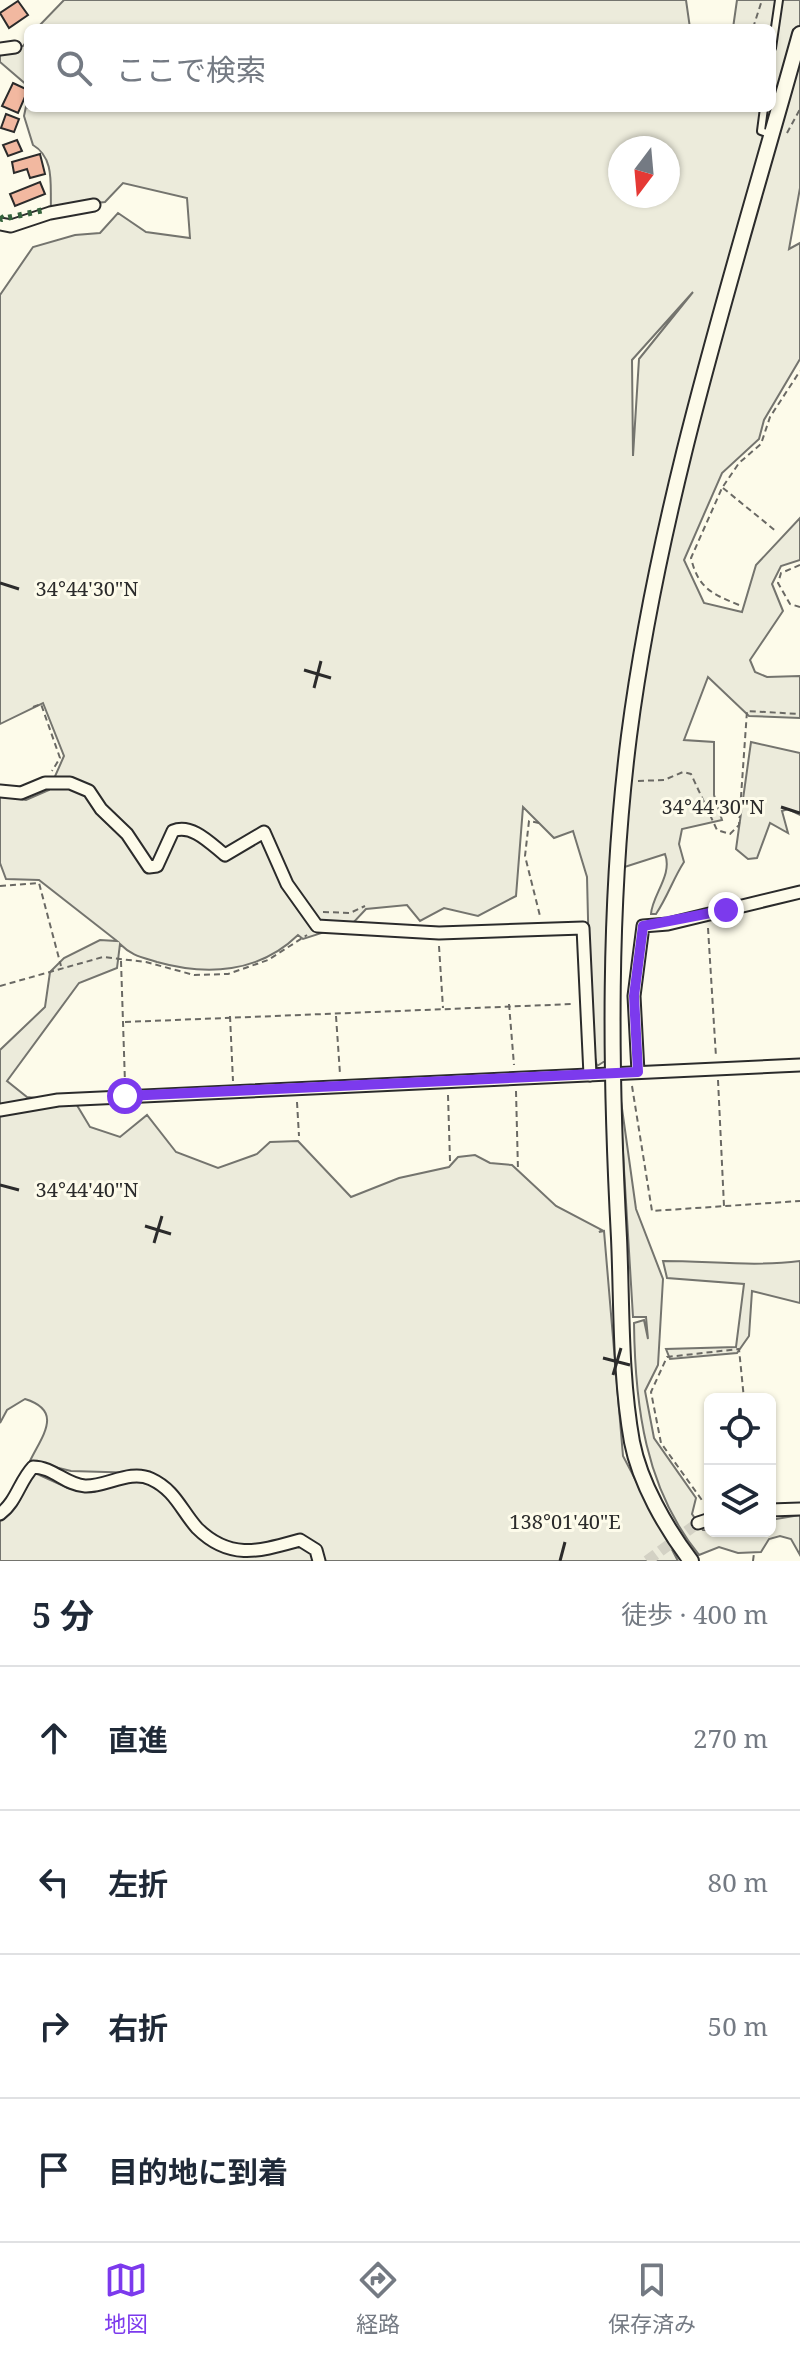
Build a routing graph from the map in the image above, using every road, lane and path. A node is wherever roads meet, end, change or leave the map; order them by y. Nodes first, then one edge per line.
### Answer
1 (762, 0) edge
2 (779, 0) edge
3 (754, 24) edge
4 (776, 24) edge
5 (800, 34) edge
6 (15, 47) dead end
7 (0, 49) edge
8 (763, 112) edge
9 (772, 135) junction
10 (94, 205) dead end
11 (0, 224) edge
12 (800, 371) edge
13 (722, 488) junction
14 (777, 532) dead end
15 (800, 565) edge
16 (739, 605) dead end
17 (800, 607) edge
18 (33, 707) dead end
19 (800, 714) edge
20 (625, 782) junction
21 (45, 783) junction
22 (0, 791) edge
23 (539, 823) dead end
24 (0, 886) edge
25 (800, 892) edge
26 (365, 906) dead end
27 (707, 914) junction
28 (314, 921) junction
29 (542, 929) junction
30 (439, 933) junction
31 (121, 961) junction
32 (62, 968) junction
33 (0, 986) edge
34 (586, 1003) junction
35 (509, 1004) junction
36 (443, 1009) junction
37 (336, 1014) junction
38 (230, 1016) junction
39 (125, 1022) junction
40 (800, 1065) edge
41 (717, 1069) junction
42 (634, 1073) junction
43 (614, 1074) junction
44 (590, 1075) junction
45 (516, 1078) junction
46 (447, 1082) junction
47 (341, 1087) junction
48 (296, 1089) junction
49 (233, 1091) junction
50 (125, 1096) junction
51 (0, 1110) edge
52 (299, 1136) dead end
53 (450, 1161) dead end
54 (518, 1170) dead end
55 (800, 1201) edge
56 (724, 1206) junction
57 (743, 1393) edge
58 (704, 1503) edge
59 (800, 1509) edge
60 (776, 1510) edge
61 (0, 1514) edge
62 (754, 1553) dead end
63 (319, 1561) edge
64 (691, 1561) edge
65 (753, 1561) edge

1 - 3 path
2 - 4 lane
5 - 9 street
6 - 7 street
8 - 9 lane
9 - 20 street
10 - 11 street
12 - 13 path
13 - 14 path
13 - 16 path
15 - 17 path
18 - 21 path
19 - 20 path
20 - 43 street
21 - 22 street
21 - 28 street
23 - 29 path
24 - 32 path
25 - 27 street
26 - 28 path
27 - 41 path
27 - 42 street
28 - 30 street
28 - 31 path
29 - 30 street
29 - 34 street
30 - 36 path
31 - 32 path
31 - 39 path
32 - 33 path
34 - 35 path
34 - 44 street
35 - 36 path
35 - 45 path
36 - 37 path
37 - 38 path
37 - 47 path
38 - 39 path
38 - 49 path
39 - 50 path
40 - 41 street
41 - 42 street
41 - 56 path
42 - 43 street
42 - 56 path
43 - 44 street
43 - 64 street
44 - 45 street
45 - 46 street
45 - 54 path
46 - 47 street
46 - 53 path
47 - 48 street
48 - 49 street
48 - 52 path
49 - 50 street
50 - 51 street
55 - 56 path
57 - 58 path
59 - 60 street
61 - 63 street
62 - 65 path

